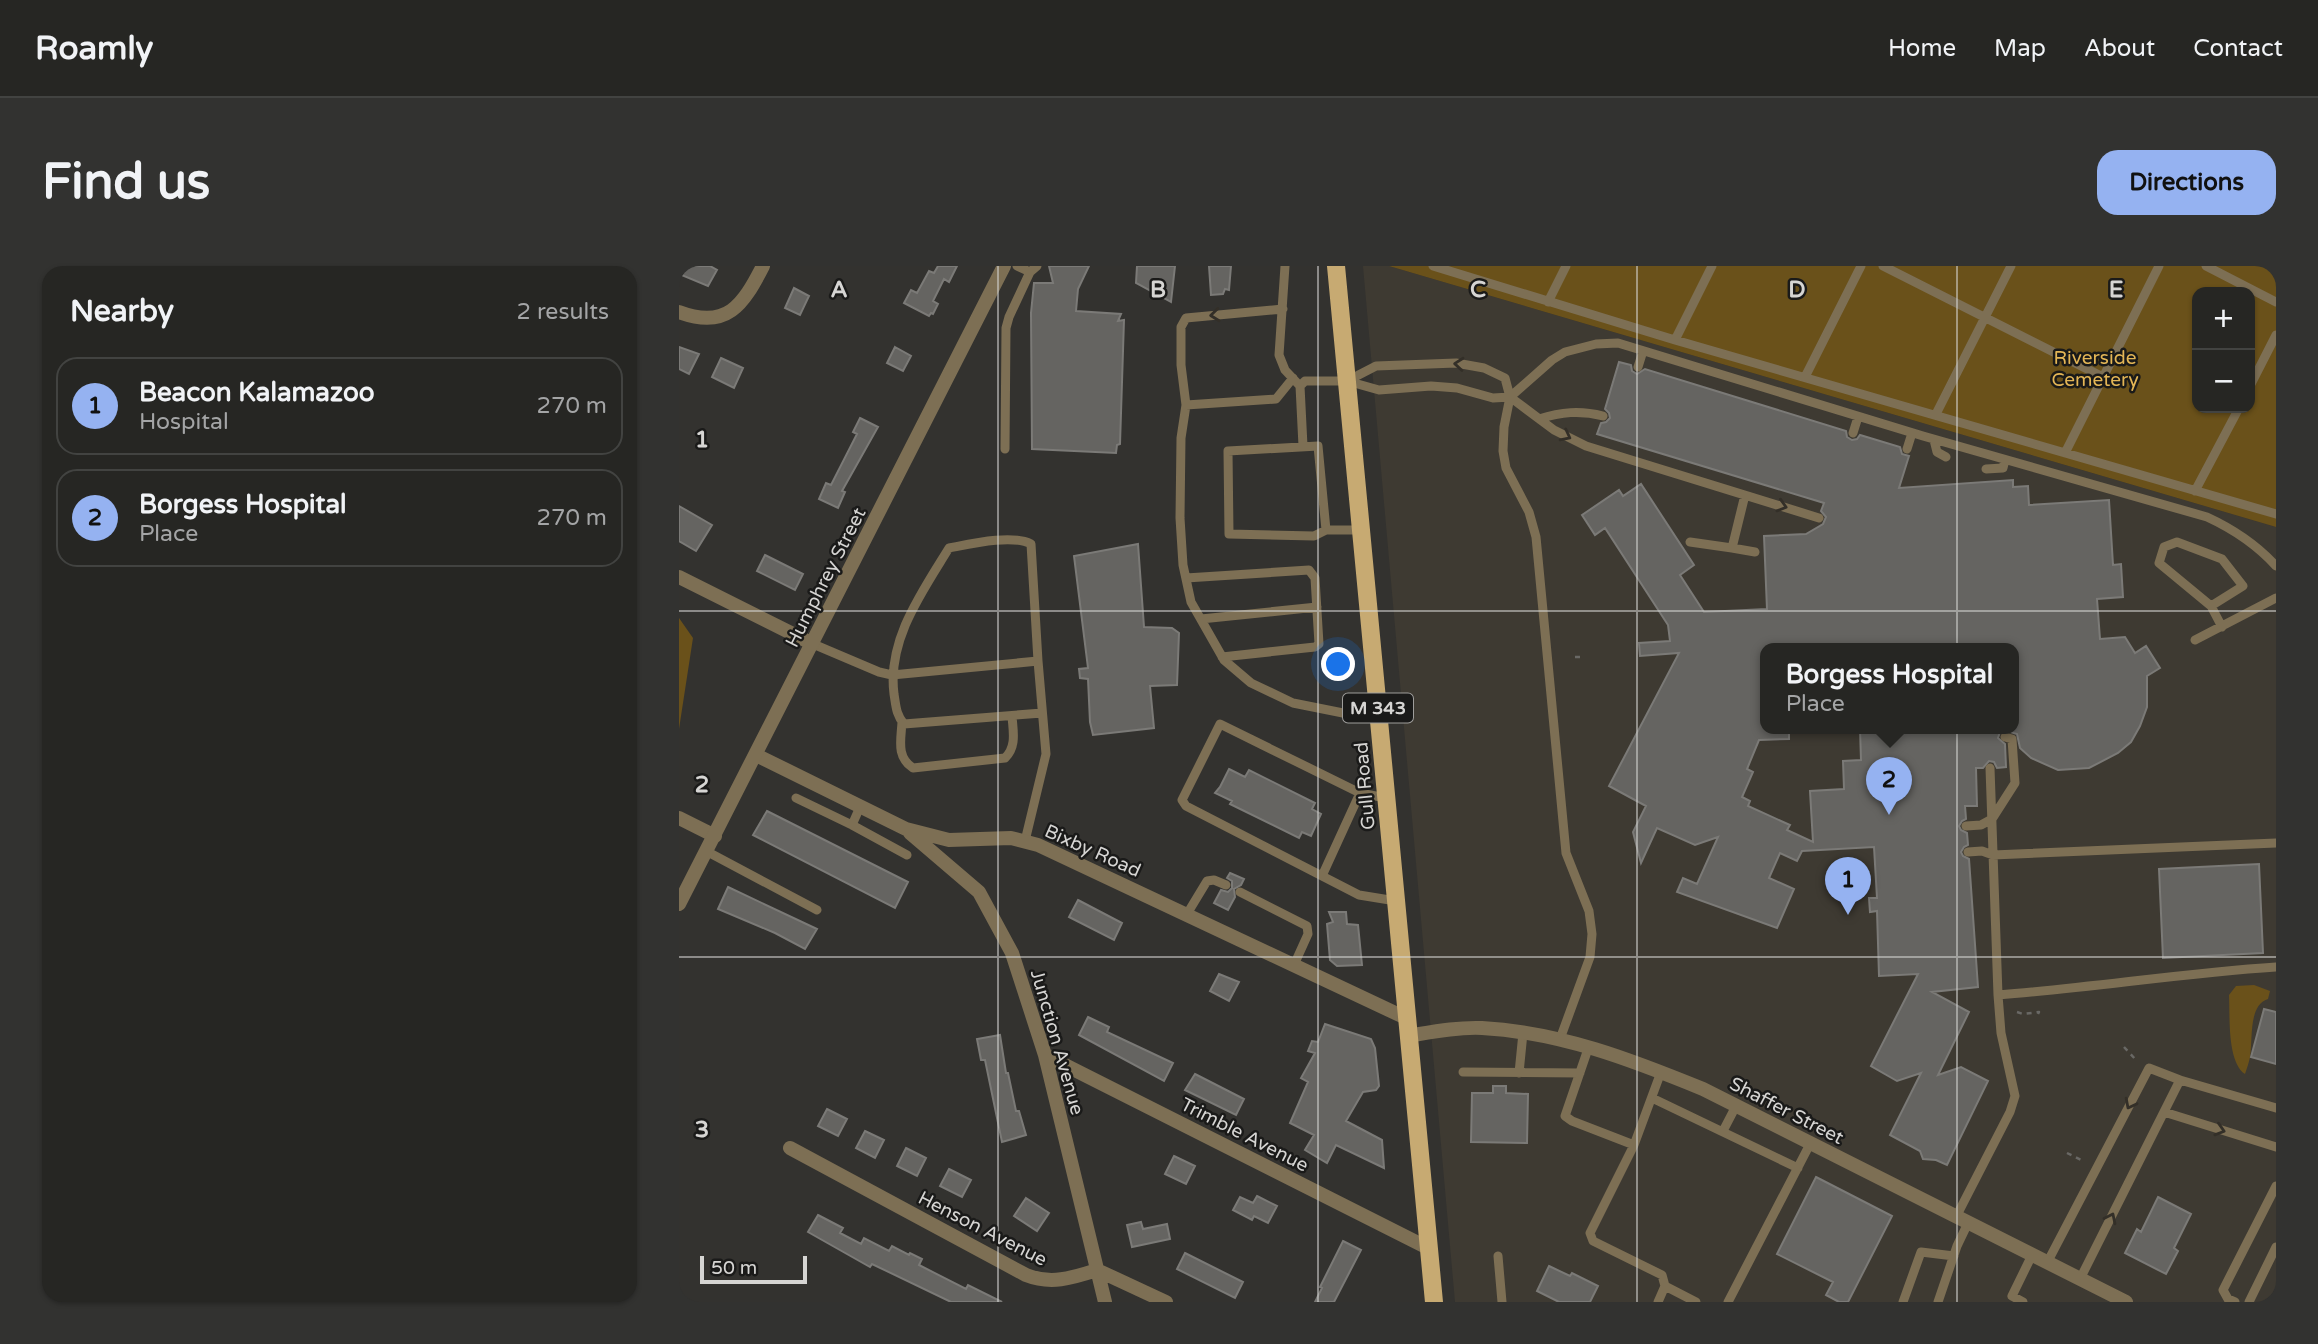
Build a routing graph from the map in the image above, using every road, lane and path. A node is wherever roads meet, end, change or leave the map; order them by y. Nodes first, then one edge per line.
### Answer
1 (763, 266) edge
2 (1004, 266) edge
3 (1017, 266) edge
4 (1285, 266) edge
5 (1336, 266) edge
6 (1433, 266) edge
7 (1566, 266) edge
8 (1712, 266) edge
9 (1861, 266) edge
10 (1883, 266) edge
11 (2011, 266) edge
12 (2159, 266) edge
13 (2206, 266) edge
14 (1033, 269) edge
15 (1548, 302) junction
16 (2276, 302) edge
17 (1283, 309) junction
18 (679, 312) edge
19 (1985, 317) junction
20 (2276, 335) edge
21 (1675, 340) junction
22 (1643, 351) junction
23 (1639, 367) dead end
24 (2255, 376) edge
25 (1805, 377) junction
26 (2103, 377) junction
27 (1293, 378) junction
28 (1347, 381) junction
29 (1300, 386) junction
30 (1510, 397) junction
31 (1186, 405) junction
32 (2236, 413) edge
33 (1935, 414) junction
34 (1603, 416) dead end
35 (1858, 417) junction
36 (1539, 419) junction
37 (1853, 433) dead end
38 (1912, 433) junction
39 (1934, 440) junction
40 (1303, 446) junction
41 (1005, 449) dead end
42 (1907, 449) dead end
43 (2065, 453) junction
44 (1946, 457) dead end
45 (2005, 460) junction
46 (1986, 469) dead end
47 (2195, 491) junction
48 (1745, 495) junction
49 (2276, 514) edge
50 (1819, 518) dead end
51 (1326, 530) junction
52 (1361, 530) junction
53 (1690, 542) dead end
54 (1732, 548) junction
55 (1755, 552) dead end
56 (2276, 566) edge
57 (679, 577) edge
58 (1186, 578) junction
59 (2276, 598) edge
60 (2211, 606) junction
61 (1317, 607) junction
62 (1201, 619) junction
63 (2222, 627) junction
64 (2195, 640) dead end
65 (813, 644) junction
66 (1222, 657) junction
67 (1575, 657) dead end
68 (1585, 657) dead end
69 (1038, 661) junction
70 (891, 675) junction
71 (1378, 710) junction
72 (1042, 713) junction
73 (1012, 716) junction
74 (902, 722) junction
75 (2005, 737) dead end
76 (756, 755) junction
77 (1990, 768) dead end
78 (1360, 793) junction
79 (796, 798) dead end
80 (1386, 799) junction
81 (860, 807) junction
82 (679, 818) edge
83 (1992, 820) junction
84 (852, 825) junction
85 (1966, 826) dead end
86 (906, 830) junction
87 (715, 836) junction
88 (1025, 841) junction
89 (2276, 843) edge
90 (706, 851) junction
91 (1968, 852) dead end
92 (907, 855) dead end
93 (1993, 855) junction
94 (1322, 876) junction
95 (1226, 884) dead end
96 (1240, 892) dead end
97 (1396, 901) junction
98 (679, 904) edge
99 (817, 910) dead end
100 (1187, 914) junction
101 (1294, 965) junction
102 (2276, 967) edge
103 (1998, 995) junction
104 (2017, 1012) dead end
105 (2038, 1014) dead end
106 (1407, 1027) junction
107 (1523, 1033) junction
108 (1560, 1040) junction
109 (1589, 1046) junction
110 (2124, 1047) dead end
111 (1045, 1055) junction
112 (2137, 1060) dead end
113 (1463, 1072) dead end
114 (1661, 1072) junction
115 (1519, 1073) junction
116 (1580, 1073) junction
117 (2180, 1080) junction
118 (1651, 1098) junction
119 (1736, 1106) junction
120 (2276, 1108) edge
121 (2164, 1112) junction
122 (1723, 1131) junction
123 (1810, 1144) junction
124 (1634, 1145) junction
125 (2276, 1147) edge
126 (790, 1148) dead end
127 (2067, 1153) dead end
128 (2081, 1160) dead end
129 (1798, 1168) junction
130 (2276, 1186) edge
131 (1962, 1220) junction
132 (2276, 1247) edge
133 (1428, 1248) junction
134 (2032, 1255) junction
135 (1498, 1256) dead end
136 (1954, 1256) junction
137 (2047, 1263) junction
138 (1097, 1270) junction
139 (2080, 1279) junction
140 (1665, 1286) junction
141 (2010, 1299) edge
142 (1105, 1302) edge
143 (1166, 1302) edge
144 (1434, 1302) edge
145 (1502, 1302) edge
146 (1658, 1302) edge
147 (1696, 1302) edge
148 (1728, 1302) edge
149 (1903, 1302) edge
150 (1938, 1302) edge
151 (2023, 1302) edge
152 (2126, 1302) edge
153 (2235, 1302) edge
154 (2249, 1302) edge

1 - 18 street
2 - 65 street, Humphrey Street
3 - 14 lane
4 - 17 lane
5 - 28 main road, Gull Road / M 343
6 - 15 lane
7 - 15 lane
8 - 21 lane
9 - 25 lane
10 - 19 lane
11 - 19 lane
12 - 26 lane
13 - 16 lane
14 - 41 lane
15 - 21 lane
17 - 27 lane
17 -> 31 lane
19 - 26 lane
19 - 33 lane
20 - 24 lane
21 - 25 lane
22 - 23 lane
22 - 30 lane
22 - 35 lane
25 - 33 lane
26 - 43 lane
27 - 29 lane
27 - 31 lane
28 - 29 lane
28 - 30 lane
30 -> 28 lane
28 - 52 main road, Gull Road / M 343
29 - 40 lane
30 - 36 lane
30 - 108 lane
31 - 58 lane
32 - 47 lane
33 - 43 lane
34 - 36 lane
35 - 37 lane
35 - 38 lane
36 -> 48 lane
38 - 39 lane
38 - 42 lane
39 - 44 lane
39 - 45 lane
40 - 51 lane
40 - 51 lane
43 - 47 lane
45 - 46 lane
45 - 56 lane
47 - 49 lane
48 -> 50 lane
48 - 54 lane
51 - 52 lane
52 - 71 main road, Gull Road / M 343
53 - 54 lane
54 - 55 lane
57 - 65 street
58 - 61 lane
58 - 62 lane
59 - 63 lane
60 - 60 lane
60 - 63 lane
61 - 62 lane
61 - 66 lane
62 - 66 lane
63 - 64 lane
65 - 70 lane
65 - 76 street, Humphrey Street
66 - 71 lane
67 - 68 path
69 - 70 lane
69 - 70 lane
69 - 72 lane
70 - 74 lane
71 - 80 main road, Gull Road / M 343
72 - 73 lane
72 - 88 lane
73 - 74 lane
73 - 74 lane
75 - 83 lane
76 - 81 street, Bixby Road
76 - 87 street, Humphrey Street
77 - 83 lane
78 - 80 lane
78 - 94 lane
78 - 94 lane
79 - 84 lane
80 - 97 main road, Gull Road / M 343
81 - 84 lane
81 - 86 street, Bixby Road
82 - 87 street
83 - 85 lane
83 - 93 lane
84 - 92 lane
86 - 88 street, Bixby Road
86 - 111 street, Junction Avenue
87 - 90 street, Humphrey Street
88 - 100 street, Bixby Road
89 - 93 lane
90 - 98 street, Humphrey Street
90 - 99 lane
91 - 93 lane
93 - 103 lane
94 - 97 lane
95 - 100 lane
96 - 101 lane
97 - 106 main road, Gull Road / M 343
100 - 101 street, Bixby Road
101 - 106 street, Bixby Road
102 - 103 lane
103 - 131 lane
104 - 105 path
106 - 107 street, Shaffer Street
106 - 133 main road, Gull Road / M 343
107 - 108 street, Shaffer Street
107 - 115 lane
108 - 109 street, Shaffer Street
109 - 114 street, Shaffer Street
109 - 116 lane
110 - 112 path
111 - 133 street, Trimble Avenue
111 - 138 street, Junction Avenue
113 - 115 lane
114 - 118 lane
114 - 119 street, Shaffer Street
115 - 116 lane
116 - 124 lane
117 - 120 lane
117 - 121 lane
117 -> 137 lane
118 - 122 lane
118 - 124 lane
119 - 122 lane
119 - 123 street, Shaffer Street
121 -> 125 lane
139 -> 121 lane
122 - 129 lane
123 - 129 lane
123 - 131 street, Shaffer Street
124 - 140 lane
126 - 138 street, Henson Avenue
127 - 128 path
129 - 148 lane
130 - 153 lane
131 - 134 street, Shaffer Street
131 - 136 lane
132 - 154 lane
133 - 144 main road, Gull Road / M 343
134 - 137 street, Shaffer Street
134 - 141 lane
135 - 145 lane
136 - 149 lane
136 - 150 lane
137 - 139 street, Shaffer Street
138 - 142 street, Junction Avenue
138 - 143 street
139 - 152 street, Shaffer Street
140 - 146 lane
140 - 147 lane
141 - 151 lane

